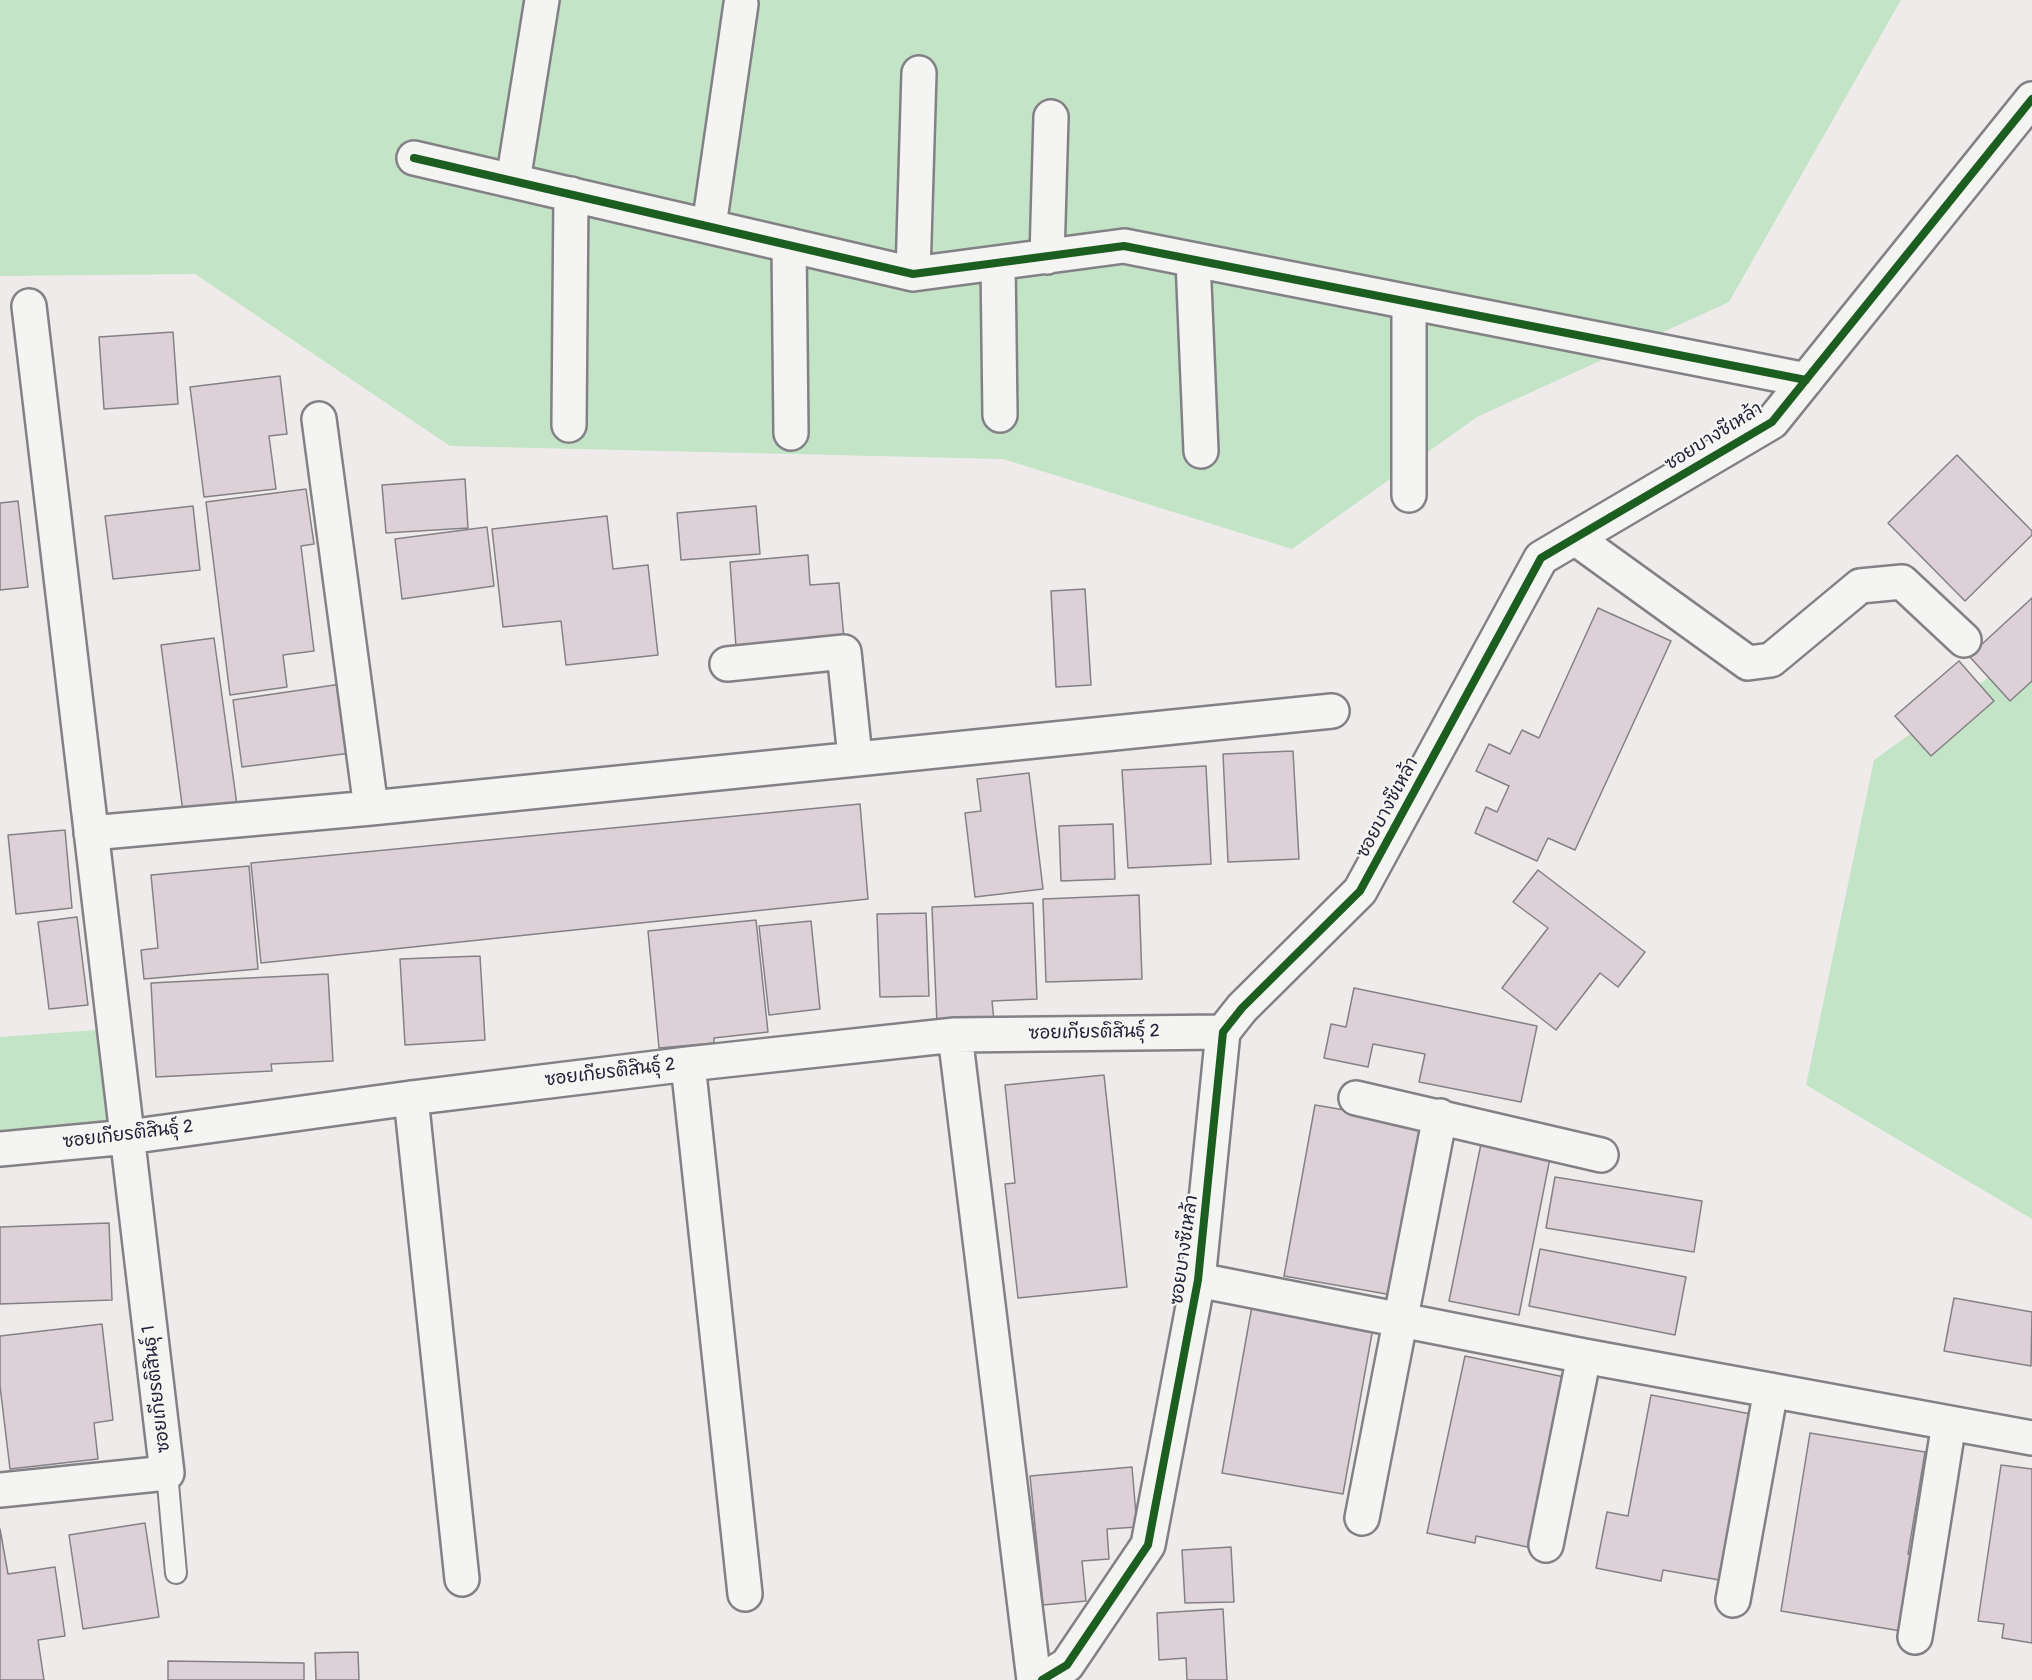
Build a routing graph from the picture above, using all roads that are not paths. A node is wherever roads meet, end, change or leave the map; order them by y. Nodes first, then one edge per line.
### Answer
1 (543, 0) edge
2 (741, 4) dead end
3 (919, 73) dead end
4 (2032, 99) edge
5 (1051, 117) dead end
6 (414, 158) dead end
7 (513, 181) junction
8 (571, 194) junction
9 (709, 226) junction
10 (789, 246) junction
11 (1047, 257) junction
12 (1193, 260) junction
13 (998, 263) junction
14 (913, 274) junction
15 (1409, 302) junction
16 (29, 306) dead end
17 (1806, 380) junction
18 (1000, 415) dead end
19 (319, 419) dead end
20 (569, 425) dead end
21 (791, 433) dead end
22 (1201, 451) dead end
23 (1409, 495) dead end
24 (1575, 538) junction
25 (1964, 640) dead end
26 (727, 664) dead end
27 (1332, 711) dead end
28 (855, 758) junction
29 (371, 808) junction
30 (91, 833) junction
31 (1223, 1032) junction
32 (955, 1035) junction
33 (688, 1064) junction
34 (411, 1098) junction
35 (1356, 1098) dead end
36 (1440, 1116) junction
37 (128, 1137) junction
38 (0, 1149) edge
39 (1601, 1155) dead end
40 (1198, 1280) junction
41 (1400, 1320) junction
42 (1584, 1356) junction
43 (1771, 1390) junction
44 (1949, 1423) junction
45 (2032, 1438) edge
46 (168, 1473) junction
47 (0, 1490) edge
48 (1362, 1518) dead end
49 (1546, 1545) dead end
50 (176, 1573) dead end
51 (462, 1579) dead end
52 (745, 1594) dead end
53 (1733, 1600) dead end
54 (1915, 1637) dead end
55 (1064, 1675) edge
56 (1034, 1680) edge

1 - 7 street
2 - 9 street
3 - 14 street
4 - 17 street, ซอยบางซีเหล้า
5 - 11 street
6 - 7 street
7 - 8 street
8 - 9 street
8 - 20 street
9 - 10 street
10 - 14 street
10 - 21 street
11 - 12 street
11 - 13 street
12 - 15 street
12 - 22 street
13 - 14 street
13 - 18 street
15 - 17 street
15 - 23 street
16 - 30 street, ซอยเกียรติสินธุ์ 1
17 - 24 street, ซอยบางซีเหล้า
19 - 29 street
24 - 25 street
24 - 31 street, ซอยบางซีเหล้า
26 - 28 street
27 - 28 street
28 - 29 street
29 - 30 street
30 - 37 street, ซอยเกียรติสินธุ์ 1
31 - 32 street, ซอยเกียรติสินธุ์ 2
31 - 40 street, ซอยบางซีเหล้า
32 - 33 street, ซอยเกียรติสินธุ์ 2
32 - 56 street
33 - 34 street, ซอยเกียรติสินธุ์ 2
33 - 52 street
34 - 37 street, ซอยเกียรติสินธุ์ 2
34 - 51 street
35 - 36 street
36 - 39 street
36 - 41 street
37 - 38 street, ซอยเกียรติสินธุ์ 2
37 - 46 street, ซอยเกียรติสินธุ์ 1
40 - 41 street
40 - 55 street, ซอยบางซีเหล้า
41 - 42 street
41 - 48 street
42 - 43 street
42 - 49 street
43 - 44 street
43 - 53 street
44 - 45 street
44 - 54 street
46 - 47 street, ซอยเกียรติสินธุ์ 1
46 - 50 lane

